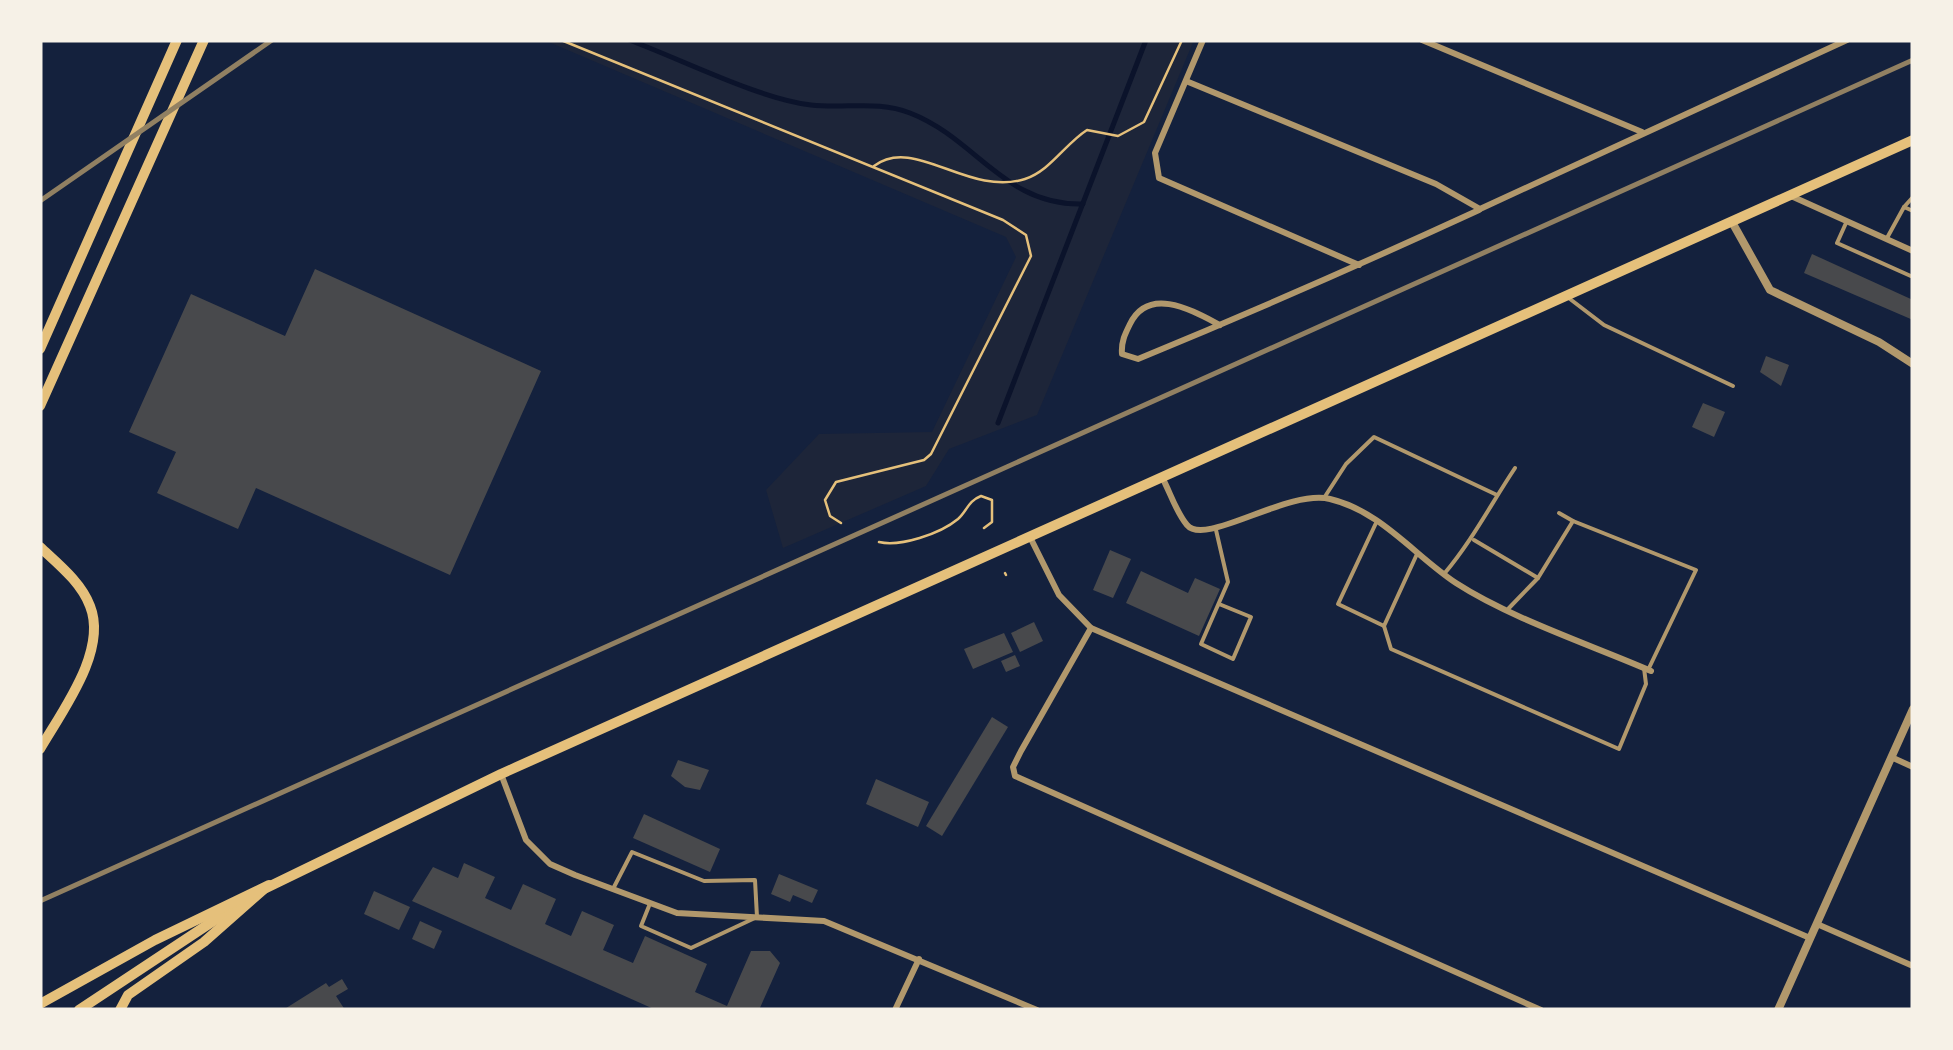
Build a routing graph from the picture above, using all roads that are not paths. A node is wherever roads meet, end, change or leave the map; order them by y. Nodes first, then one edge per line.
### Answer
1 (177, 40) edge
2 (204, 40) edge
3 (1203, 40) edge
4 (1422, 40) edge
5 (1848, 40) edge
6 (1186, 81) junction
7 (1644, 132) junction
8 (1913, 140) edge
9 (1790, 196) junction
10 (1913, 197) edge
11 (1904, 207) junction
12 (1480, 209) junction
13 (1913, 211) edge
14 (1732, 222) junction
15 (1847, 222) junction
16 (1886, 239) junction
17 (1913, 251) edge
18 (1360, 265) junction
19 (1913, 277) edge
20 (1566, 296) junction
21 (1220, 325) junction
22 (40, 349) edge
23 (1913, 364) edge
24 (1733, 386) dead end
25 (40, 406) edge
26 (1515, 468) dead end
27 (1162, 476) junction
28 (1497, 494) junction
29 (1324, 498) junction
30 (1558, 514) dead end
31 (1574, 521) junction
32 (1376, 522) junction
33 (1216, 530) junction
34 (1030, 537) junction
35 (1474, 540) junction
36 (40, 547) edge
37 (1418, 552) junction
38 (40, 561) edge
39 (66, 572) junction
40 (1444, 574) junction
41 (1538, 578) junction
42 (1219, 604) junction
43 (1509, 608) junction
44 (1384, 626) junction
45 (1091, 628) junction
46 (1647, 670) junction
47 (1913, 710) edge
48 (40, 748) edge
49 (1892, 758) junction
50 (1913, 767) edge
51 (501, 774) junction
52 (269, 885) junction
53 (612, 891) junction
54 (649, 906) junction
55 (757, 917) junction
56 (1817, 924) junction
57 (1810, 938) junction
58 (918, 958) junction
59 (1913, 966) edge
60 (40, 1004) edge
61 (79, 1010) edge
62 (120, 1010) edge
63 (895, 1010) edge
64 (1037, 1010) edge
65 (1541, 1010) edge
66 (1778, 1010) edge

1 - 22 main road
2 - 25 main road
3 - 6 street
4 - 7 street
5 - 7 street
6 - 12 street
6 - 18 street
7 - 12 street
8 - 9 main road
9 - 14 main road
9 - 15 street
10 - 11 lane
11 - 13 lane
11 - 16 lane
12 - 18 street
14 - 20 main road
14 - 23 street
15 - 16 street
15 - 19 lane
16 - 17 street
18 - 21 street
20 - 24 lane
20 - 27 main road
21 - 21 street
26 - 28 lane
27 - 33 street
27 - 34 main road
28 - 29 lane
28 - 35 lane
29 - 32 street
29 - 33 street
30 - 31 lane
31 - 41 lane
31 - 46 lane
32 - 37 street
32 - 44 lane
33 - 42 lane
34 - 45 street
34 - 51 main road
35 - 40 lane
35 - 41 lane
36 - 39 main road
37 - 40 street
37 - 44 lane
38 - 39 main road
39 - 48 main road
40 - 43 street
41 - 43 lane
42 - 42 lane
43 - 46 street
44 - 46 lane
45 - 57 street
45 - 65 street
47 - 49 street
49 - 50 street
49 - 56 street
51 - 52 main road
51 - 53 street
52 - 60 main road
52 - 61 main road
52 - 62 main road
53 - 54 street
53 - 55 lane
54 - 55 street
54 - 55 lane
55 - 58 street
56 - 57 street
56 - 59 street
57 - 66 street
58 - 63 street
58 - 64 street

